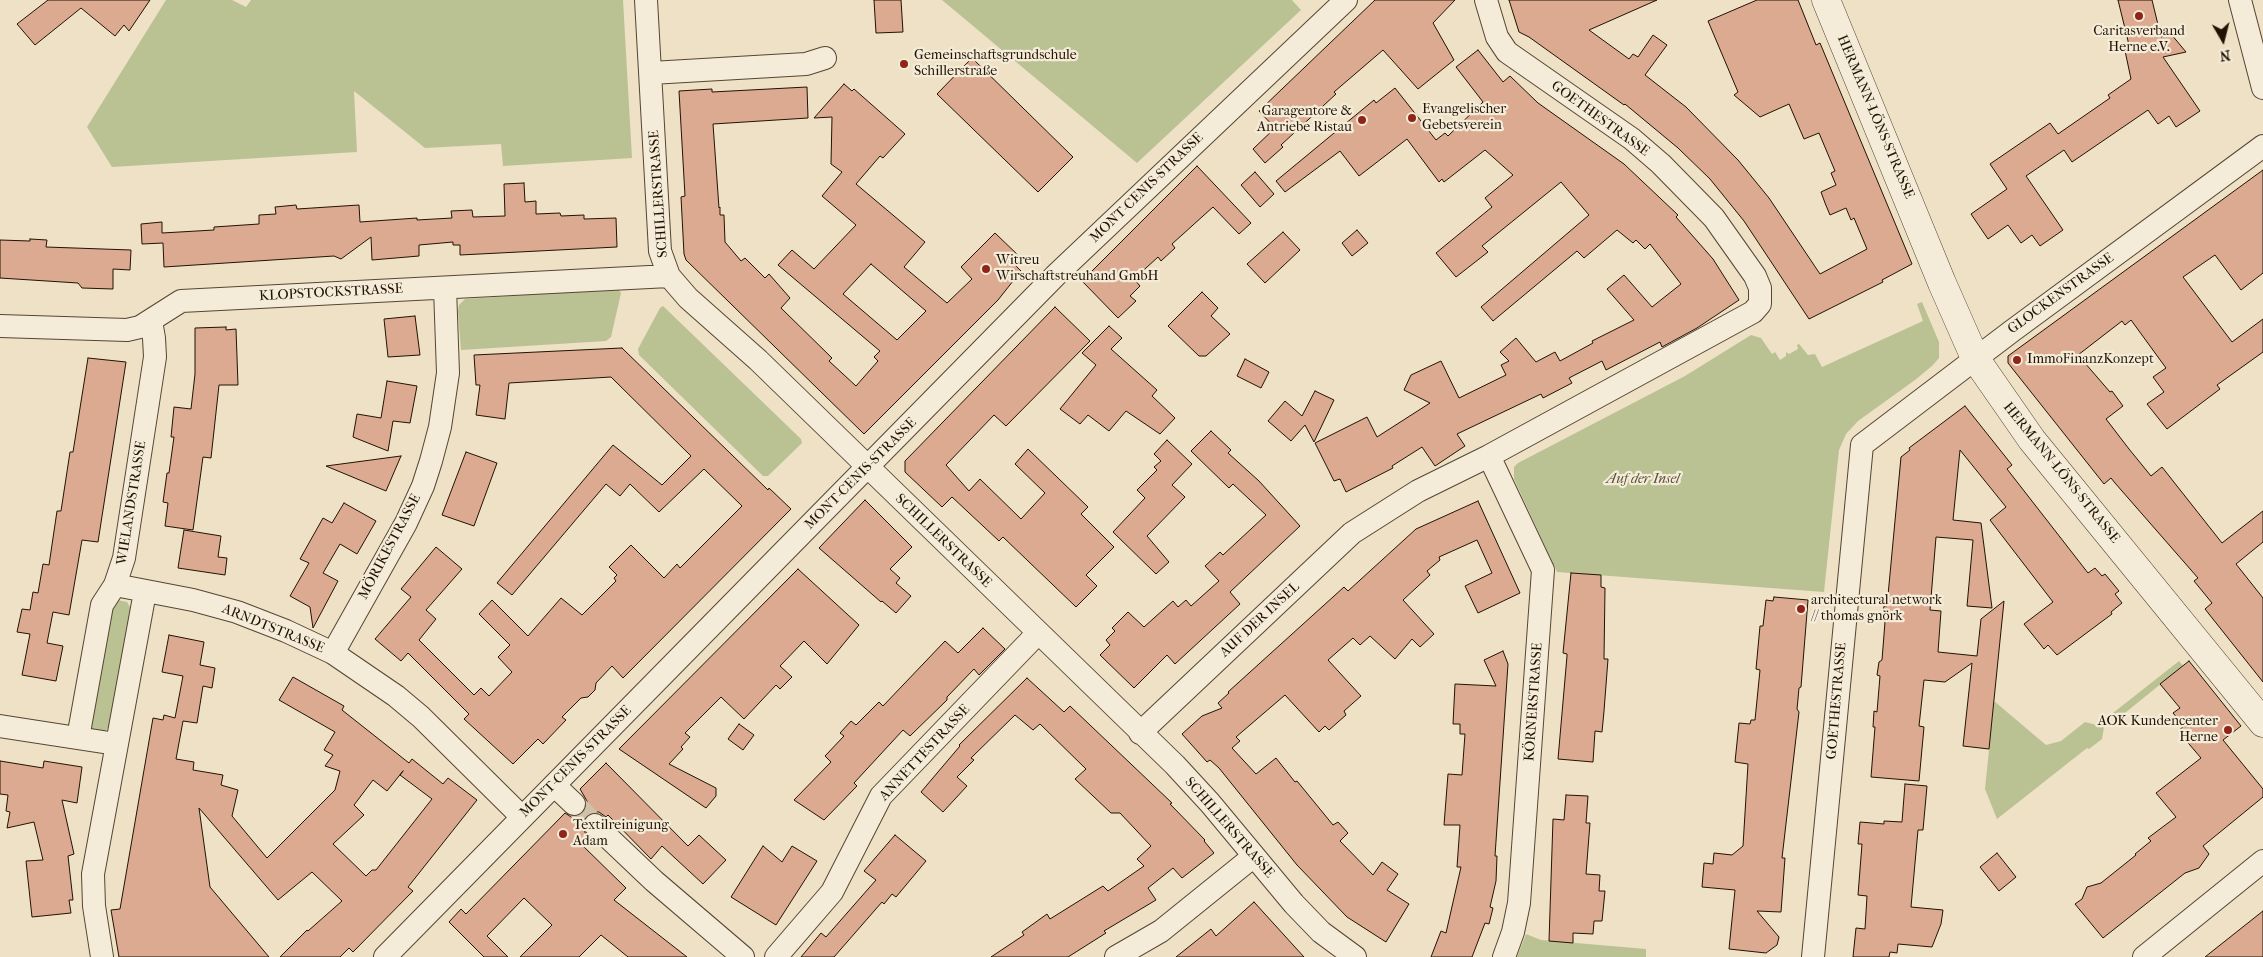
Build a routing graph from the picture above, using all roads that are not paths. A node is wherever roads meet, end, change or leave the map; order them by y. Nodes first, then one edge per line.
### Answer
1 (646, 0) edge
2 (1346, 0) edge
3 (1486, 0) edge
4 (1826, 0) edge
5 (2240, 0) edge
6 (825, 58) dead end
7 (650, 73) junction
8 (2263, 88) edge
9 (2263, 146) edge
10 (669, 276) junction
11 (445, 288) junction
12 (1754, 312) joint
13 (151, 321) junction
14 (0, 326) edge
15 (1975, 358) junction
16 (1862, 445) joint
17 (1489, 456) junction
18 (867, 466) junction
19 (115, 585) junction
20 (145, 592) junction
21 (1038, 634) junction
22 (332, 653) junction
23 (2263, 723) edge
24 (0, 726) edge
25 (1140, 733) junction
26 (78, 738) junction
27 (116, 744) junction
28 (554, 785) junction
29 (574, 804) tunnel mouth
30 (522, 817) junction
31 (595, 825) tunnel mouth
32 (1254, 856) junction
33 (2263, 861) edge
34 (102, 957) edge
35 (385, 957) edge
36 (743, 957) edge
37 (776, 957) edge
38 (1116, 957) edge
39 (1355, 957) edge
40 (1504, 957) edge
41 (1813, 957) edge
42 (2144, 957) edge

1 - 7 street, SCHILLERSTRASSE
2 - 18 street, MONT-CENIS-STRASSE
3 - 12 street, GOETHESTRASSE
4 - 15 street, HERMANN-LÖNS-STRASSE
5 - 8 street
6 - 7 street
7 - 10 street, SCHILLERSTRASSE
9 - 15 street, GLOCKENSTRASSE
10 - 11 street, KLOPSTOCKSTRASSE
10 - 18 street, SCHILLERSTRASSE
11 - 13 street, KLOPSTOCKSTRASSE
11 - 22 street, MÖRIKESTRASSE
12 - 17 street, AUF DER INSEL
13 - 14 street, KLOPSTOCKSTRASSE
13 - 19 street, WIELANDSTRASSE
15 - 16 street, GLOCKENSTRASSE
15 - 23 street, HERMANN-LÖNS-STRASSE
16 - 41 street, GOETHESTRASSE
17 - 25 street, AUF DER INSEL
17 - 40 street, KÖRNERSTRASSE
18 - 21 street, SCHILLERSTRASSE
18 - 28 street, MONT-CENIS-STRASSE
19 - 20 street, ARNDTSTRASSE
19 - 26 street, WIELANDSTRASSE
20 - 22 street, ARNDTSTRASSE
20 - 27 street
21 - 25 street, SCHILLERSTRASSE
21 - 37 street, ANNETTESTRASSE
22 - 30 street, ARNDTSTRASSE
24 - 26 street
25 - 32 street, SCHILLERSTRASSE
26 - 27 street
27 - 34 street
28 - 29 street
28 - 30 street, MONT-CENIS-STRASSE
30 - 35 street, MONT-CENIS-STRASSE
31 - 36 street
32 - 38 street
32 - 39 street, SCHILLERSTRASSE
33 - 42 street

